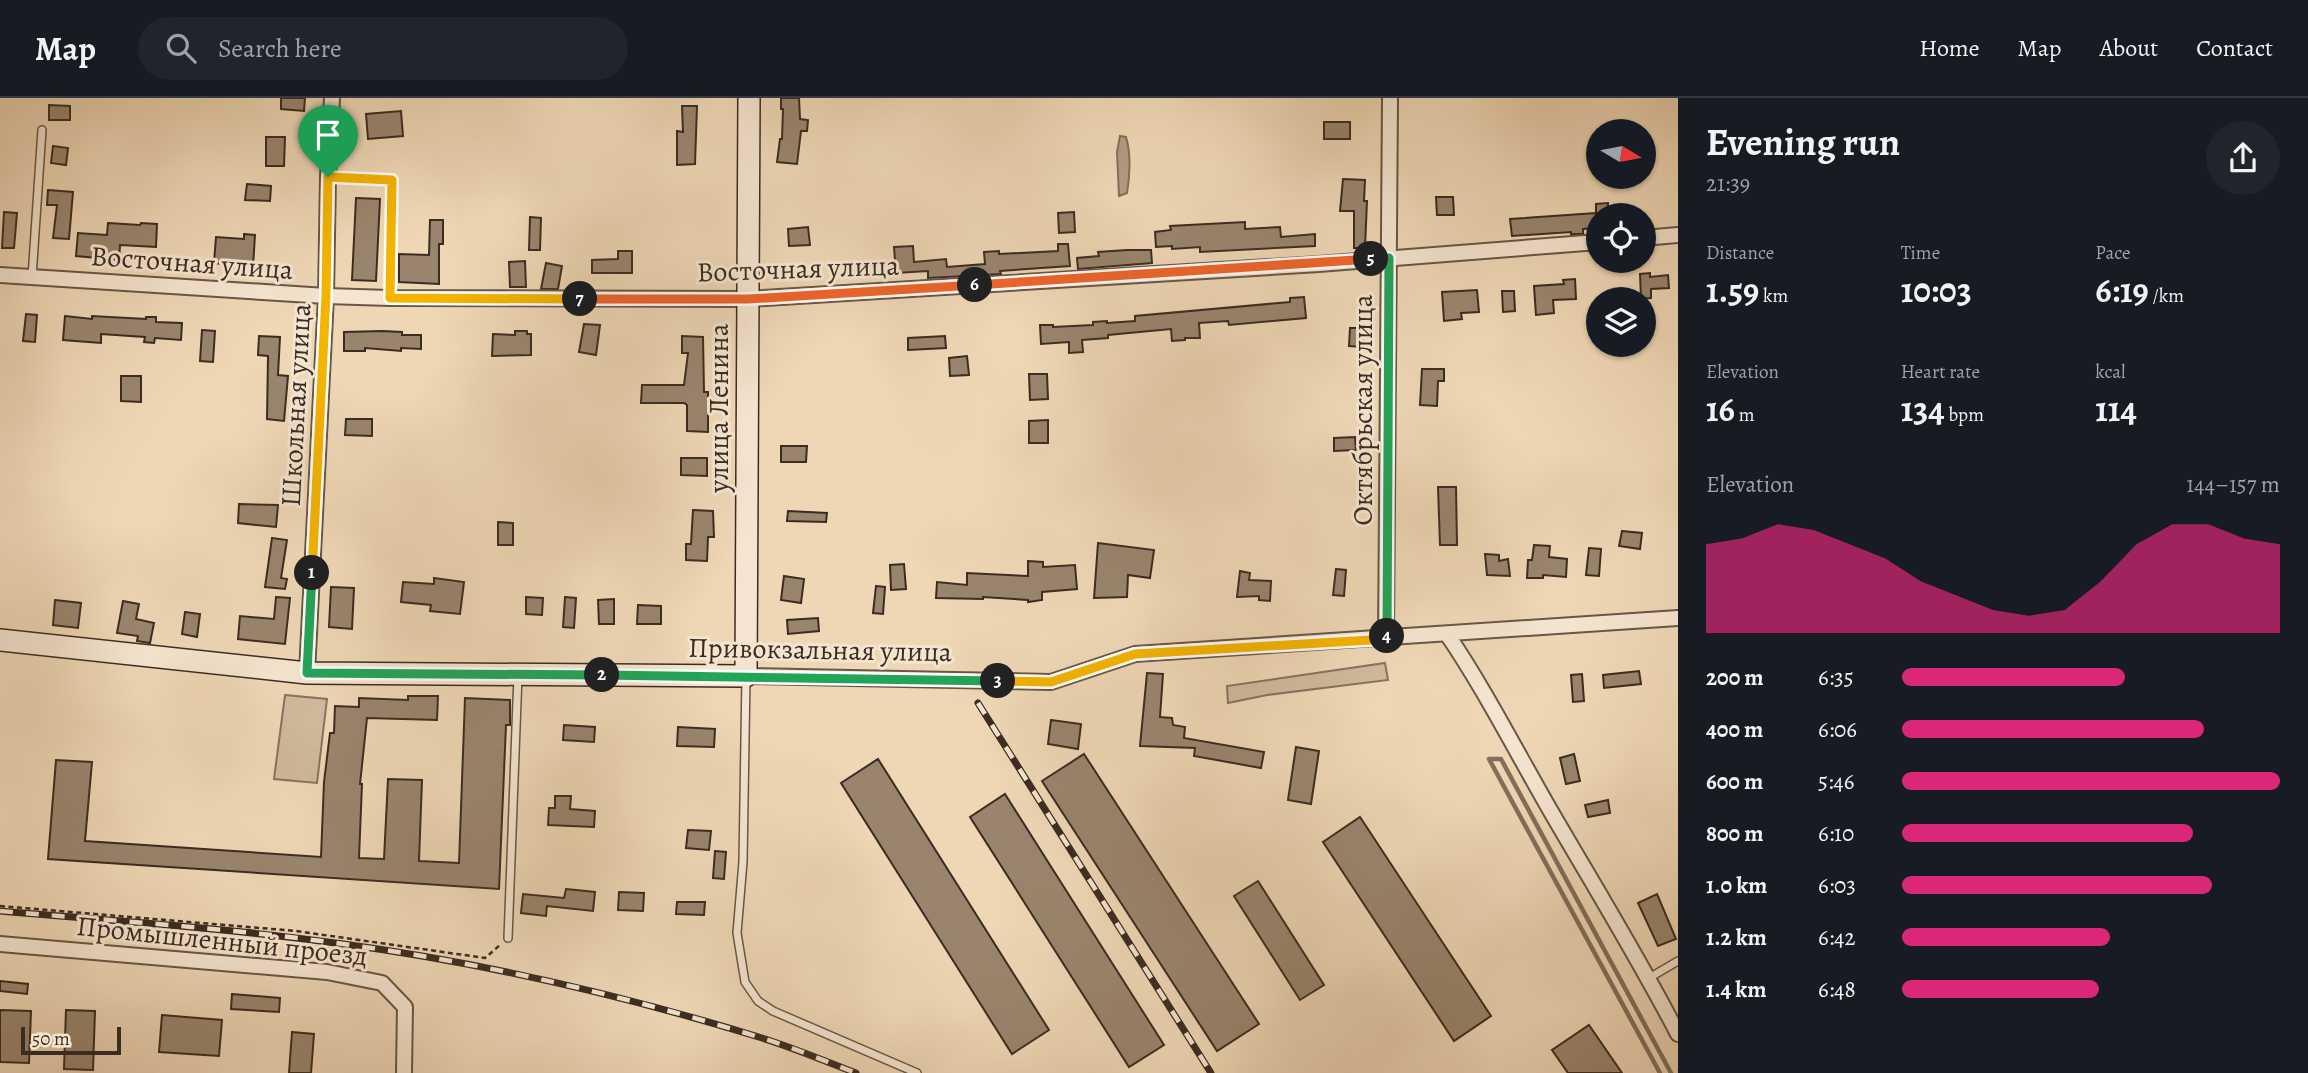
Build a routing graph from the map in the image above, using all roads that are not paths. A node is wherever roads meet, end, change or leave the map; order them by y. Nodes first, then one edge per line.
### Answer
1 (332, 98) edge
2 (749, 98) edge
3 (1390, 98) edge
4 (42, 130) dead end
5 (328, 177) junction
6 (1678, 235) edge
7 (1656, 237) edge
8 (1586, 243) edge
9 (1389, 258) junction
10 (0, 275) edge
11 (32, 277) junction
12 (326, 296) junction
13 (390, 298) junction
14 (748, 299) junction
15 (1678, 618) edge
16 (1447, 634) junction
17 (1387, 639) junction
18 (0, 640) edge
19 (307, 673) junction
20 (518, 675) junction
21 (746, 676) junction
22 (508, 938) road end
23 (0, 944) edge
24 (1678, 961) edge
25 (1649, 978) junction
26 (1678, 1034) edge
27 (404, 1073) edge
28 (916, 1073) edge

1 - 5 street, Школьная улица
2 - 14 street, улица Ленина
3 - 9 street, Октябрьская улица
4 - 11 lane
5 - 12 street, Школьная улица
5 - 13 lane
6 - 7 street
8 - 9 street, Восточная улица
9 - 14 street, Восточная улица
9 - 17 street, Октябрьская улица
10 - 11 street, Восточная улица
11 - 12 street, Восточная улица
12 - 13 street, Восточная улица
12 - 19 street, Школьная улица
13 - 14 street, Восточная улица
14 - 21 street, улица Ленина
15 - 16 street, Привокзальная улица
16 - 17 street, Привокзальная улица
16 - 25 street
17 - 21 street, Привокзальная улица
18 - 19 street, Привокзальная улица
19 - 20 street, Привокзальная улица
20 - 21 street, Привокзальная улица
20 - 22 lane
21 - 28 lane
23 - 27 street, Промышленный проезд
24 - 25 lane
25 - 26 street

